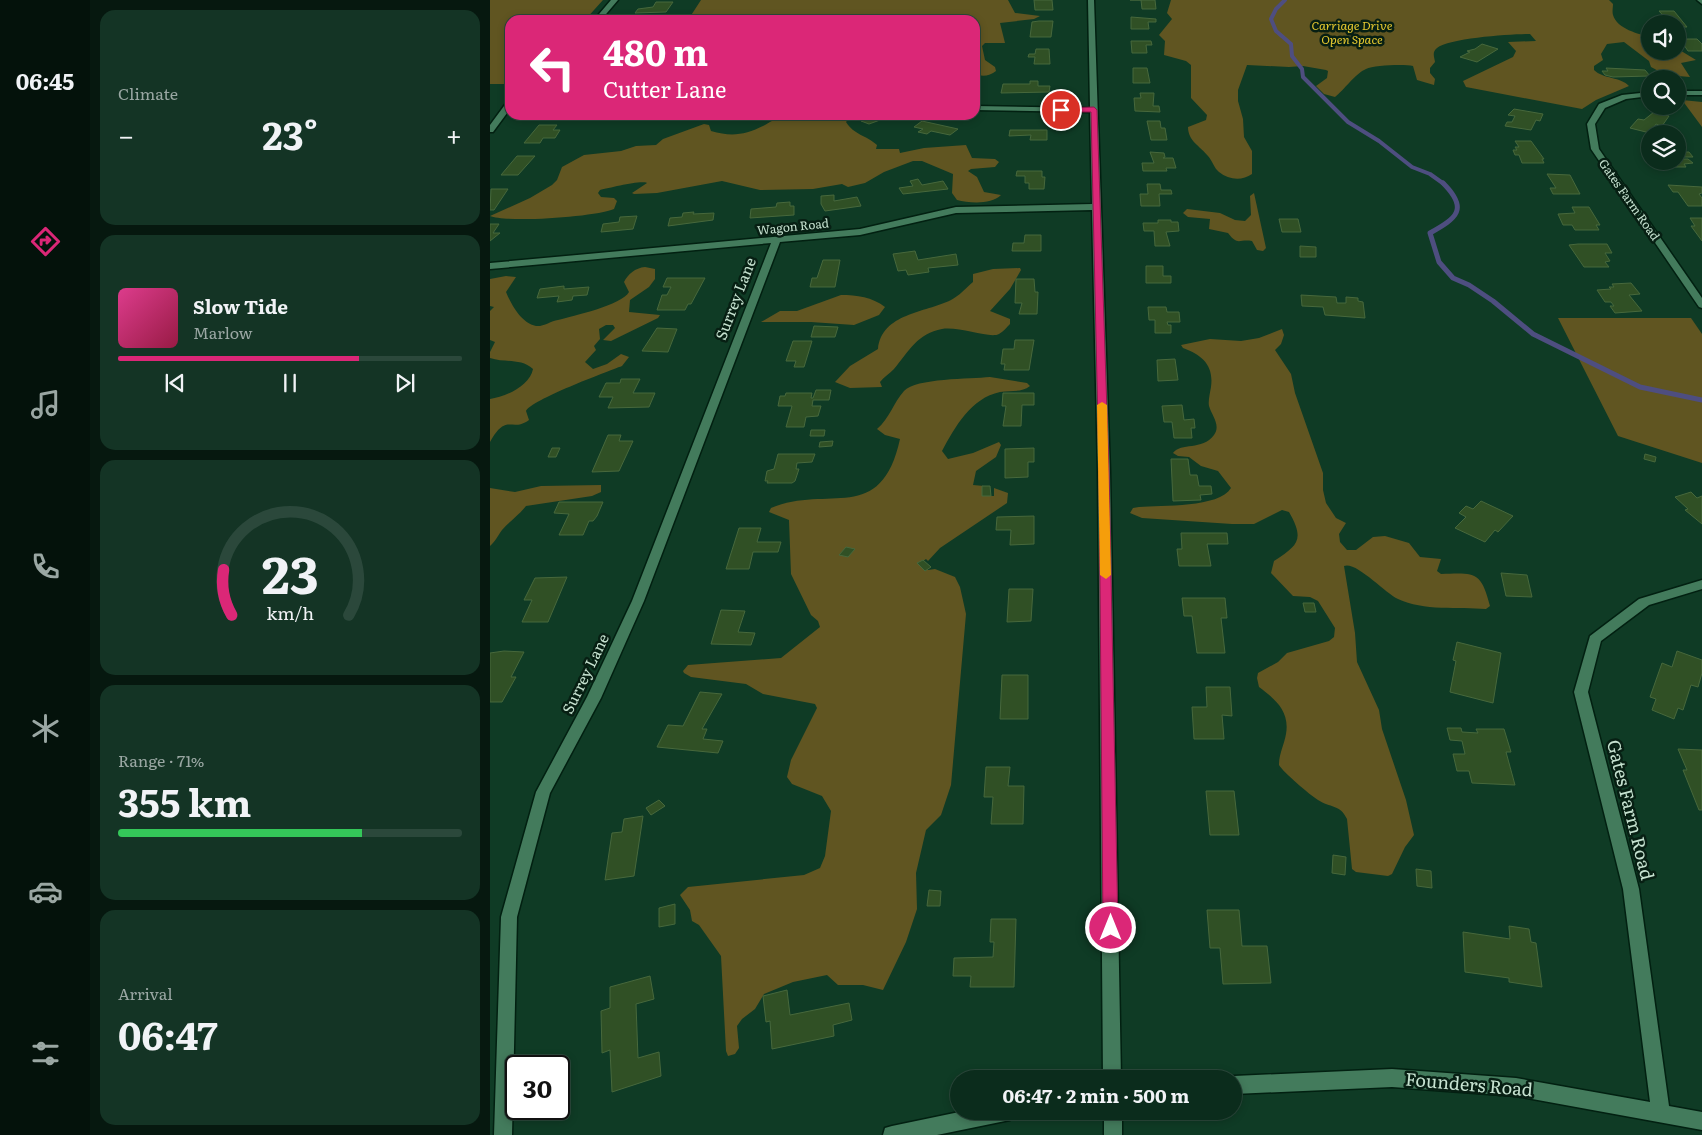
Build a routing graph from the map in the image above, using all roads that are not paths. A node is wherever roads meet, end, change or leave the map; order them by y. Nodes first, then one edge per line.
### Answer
1 (615, 0) edge
2 (1091, 0) edge
3 (602, 15) edge
4 (1686, 93) edge
5 (1702, 93) edge
6 (1641, 95) edge
7 (980, 108) edge
8 (505, 110) edge
9 (1094, 110) junction
10 (490, 130) edge
11 (1097, 207) junction
12 (776, 241) junction
13 (490, 266) edge
14 (1702, 305) edge
15 (1702, 584) edge
16 (1112, 1070) edge
17 (1242, 1085) edge
18 (1661, 1114) junction
19 (966, 1120) edge
20 (1113, 1120) edge
21 (1702, 1121) edge
22 (503, 1135) edge
23 (892, 1135) edge
24 (1113, 1135) edge

1 - 3 street
2 - 9 street
4 - 5 street
6 - 14 street, Gates Farm Road
7 - 9 street
8 - 10 street
9 - 11 street
11 - 12 street, Wagon Road
11 - 16 street
12 - 13 street, Wagon Road
12 - 22 street, Surrey Lane
15 - 18 street, Gates Farm Road
17 - 18 street, Founders Road
18 - 21 street, Founders Road
19 - 23 street
20 - 24 street

